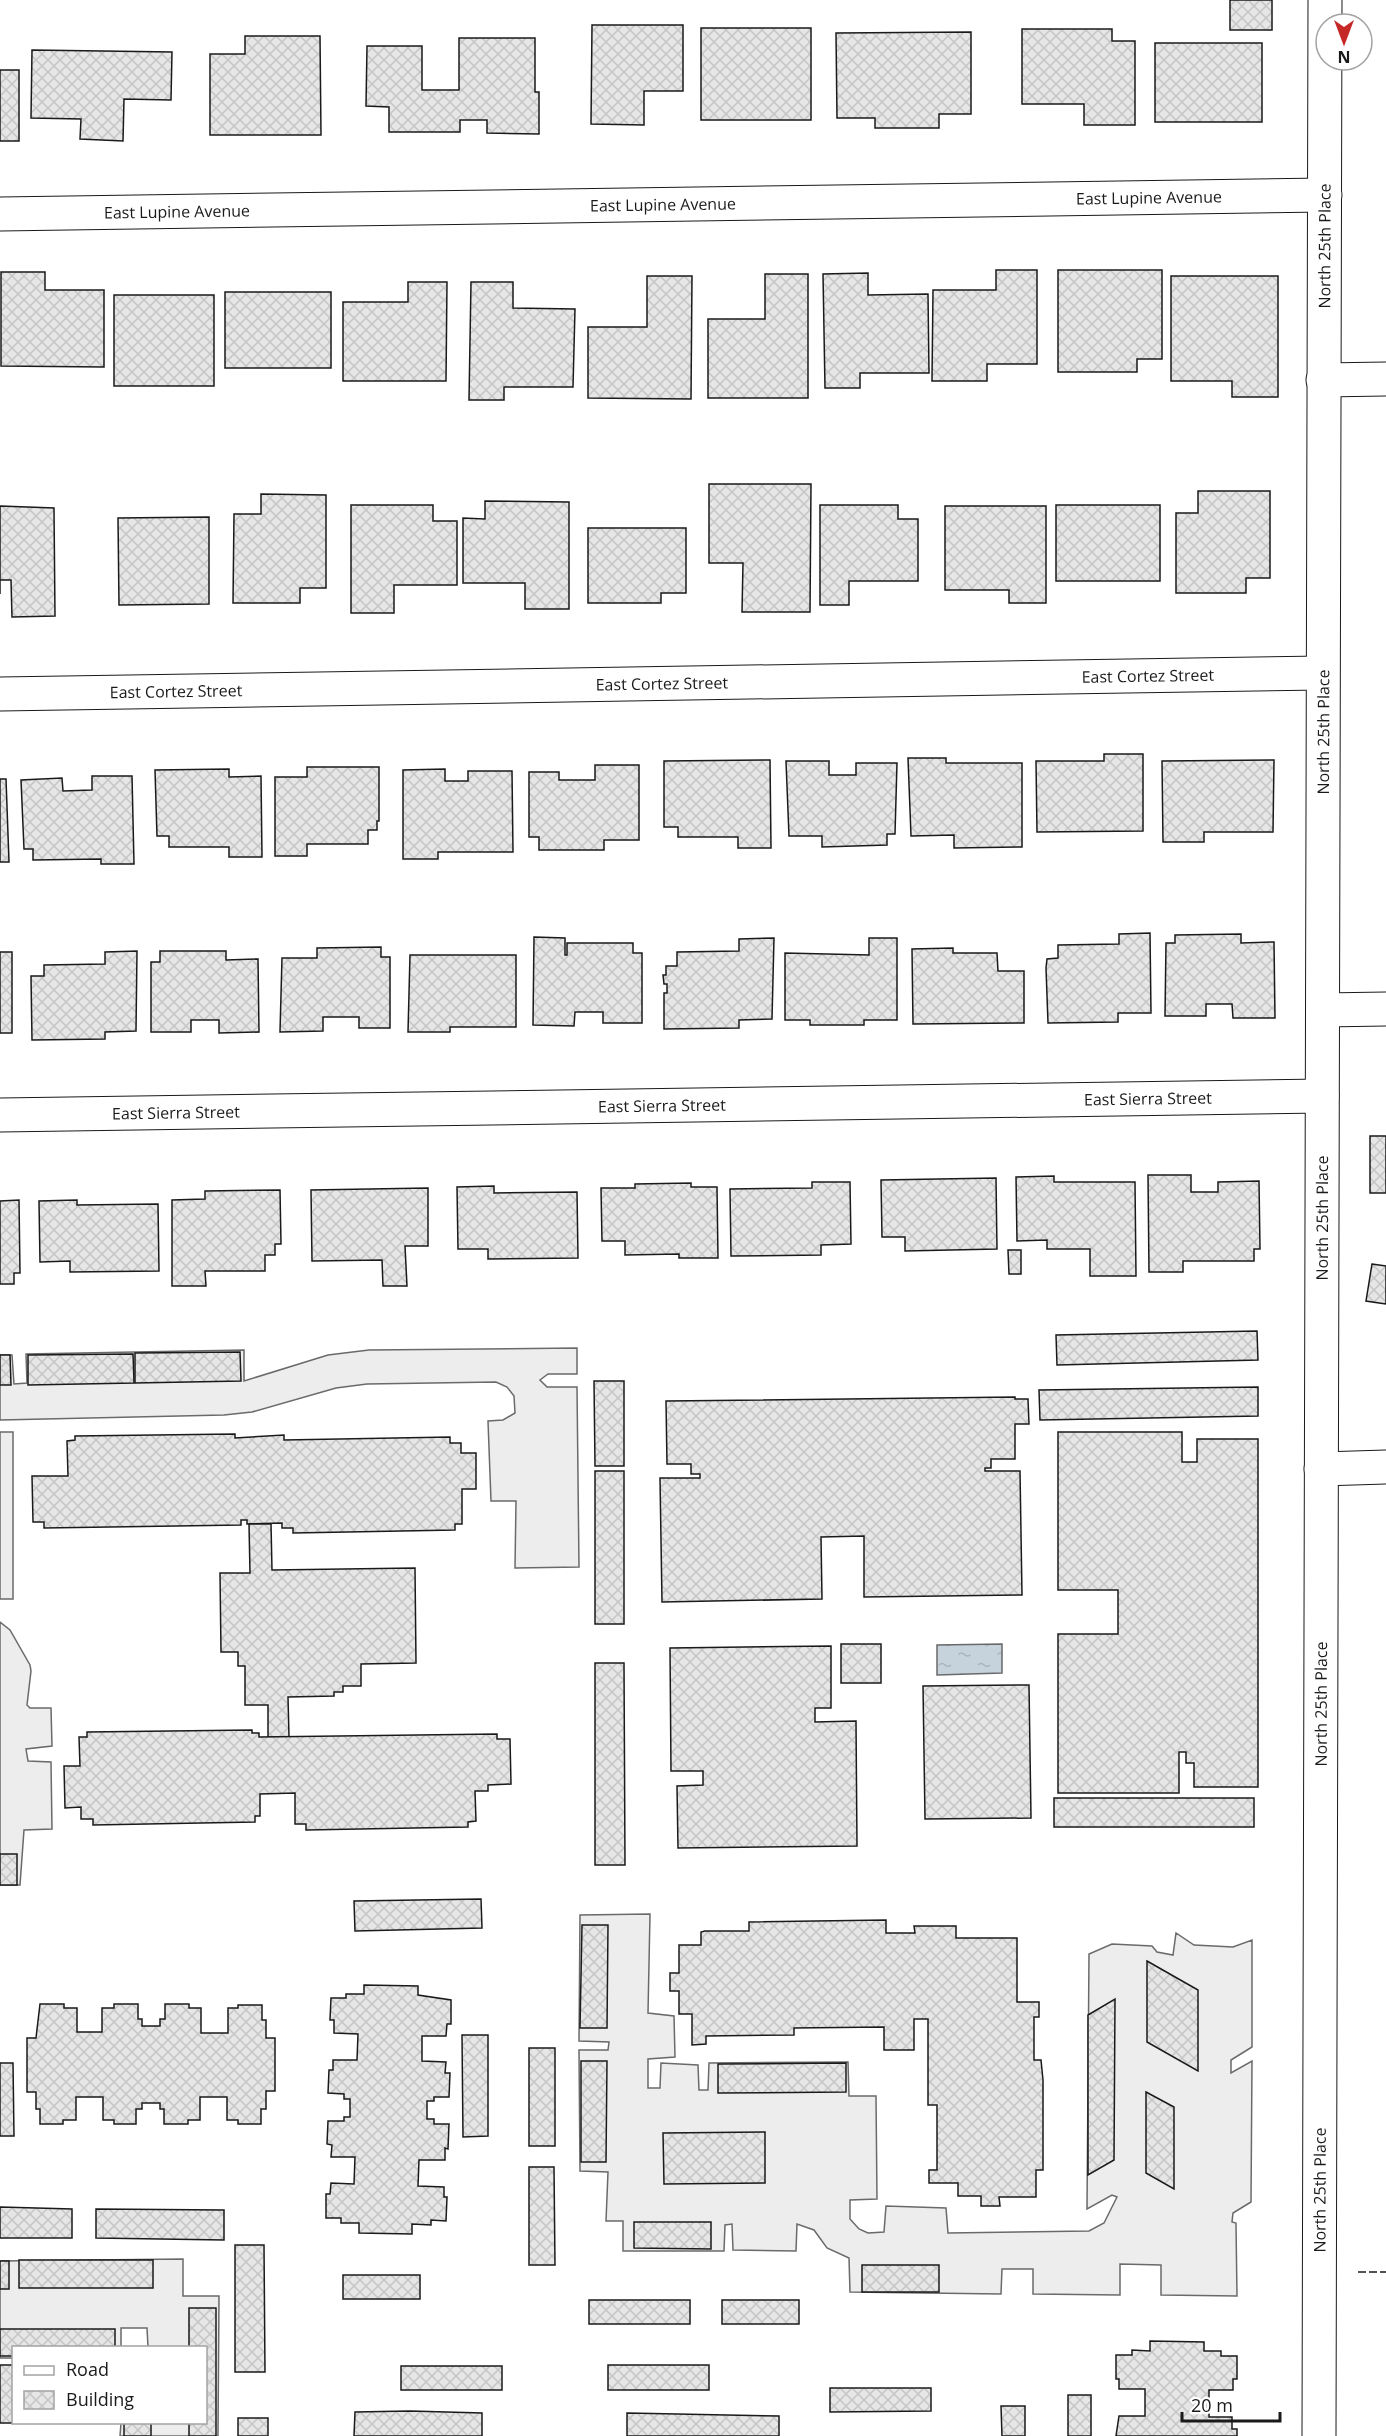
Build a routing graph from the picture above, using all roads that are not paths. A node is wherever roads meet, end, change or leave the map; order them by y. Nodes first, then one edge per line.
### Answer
1 (1325, 0) edge
2 (1325, 195) junction
3 (0, 214) edge
4 (1386, 379) edge
5 (1323, 380) junction
6 (1322, 673) junction
7 (0, 694) edge
8 (1386, 1009) edge
9 (1323, 1010) junction
10 (1322, 1096) junction
11 (0, 1115) edge
12 (1386, 1467) edge
13 (1321, 1469) junction
14 (1319, 2436) edge

1 - 2 street, North 25th Place
2 - 3 street, East Lupine Avenue
2 - 5 street, North 25th Place
4 - 5 street
5 - 6 street, North 25th Place
6 - 7 street, East Cortez Street
6 - 9 street, North 25th Place
8 - 9 street
9 - 10 street, North 25th Place
10 - 11 street, East Sierra Street
10 - 13 street, North 25th Place
12 - 13 street
13 - 14 street, North 25th Place

